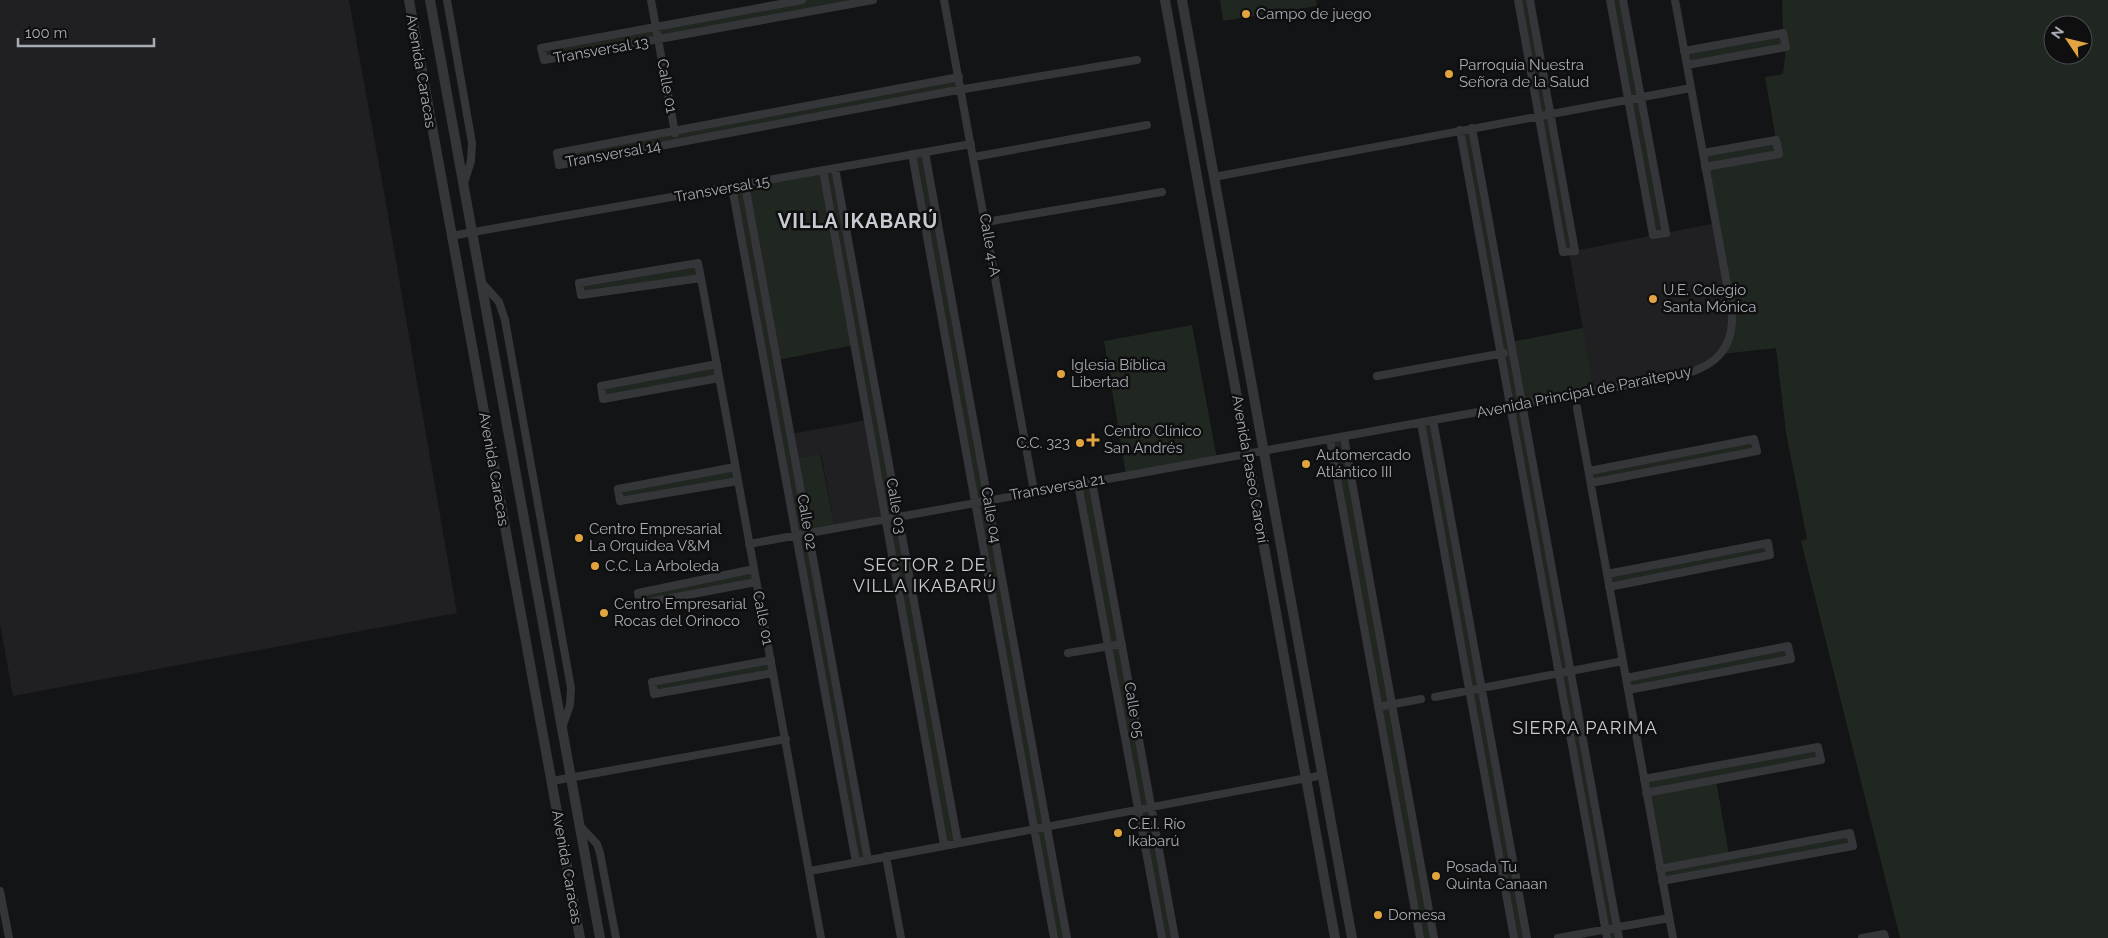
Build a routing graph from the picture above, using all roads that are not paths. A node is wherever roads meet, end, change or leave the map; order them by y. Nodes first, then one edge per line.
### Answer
1 (409, 0) edge
2 (430, 0) edge
3 (447, 0) edge
4 (651, 0) edge
5 (873, 0) edge
6 (944, 0) edge
7 (1165, 0) edge
8 (1182, 0) edge
9 (1518, 0) edge
10 (1530, 0) edge
11 (1610, 0) edge
12 (1623, 0) edge
13 (1675, 0) edge
14 (798, 1) edge
15 (728, 14) junction
16 (796, 14) junction
17 (729, 26) junction
18 (656, 27) junction
19 (658, 39) junction
20 (1684, 51) junction
21 (1136, 60) dead end
22 (1687, 65) junction
23 (959, 77) junction
24 (1691, 88) junction
25 (961, 90) junction
26 (885, 91) junction
27 (1641, 97) junction
28 (1628, 99) junction
29 (887, 103) junction
30 (817, 104) junction
31 (1550, 114) junction
32 (759, 115) junction
33 (818, 116) junction
34 (1539, 116) junction
35 (1147, 125) dead end
36 (761, 127) junction
37 (1472, 128) junction
38 (1460, 130) junction
39 (674, 131) junction
40 (676, 143) junction
41 (971, 144) junction
42 (924, 152) junction
43 (1703, 153) junction
44 (912, 154) junction
45 (974, 157) junction
46 (1706, 167) junction
47 (835, 168) junction
48 (823, 170) junction
49 (1214, 177) junction
50 (464, 185) junction
51 (745, 185) junction
52 (732, 187) junction
53 (1162, 192) dead end
54 (986, 222) junction
55 (472, 232) junction
56 (451, 236) junction
57 (757, 247) junction
58 (744, 250) junction
59 (1497, 264) junction
60 (1485, 267) junction
61 (701, 278) junction
62 (481, 283) junction
63 (956, 326) junction
64 (943, 329) junction
65 (867, 342) junction
66 (854, 344) junction
67 (1513, 352) junction
68 (1501, 354) junction
69 (777, 360) junction
70 (764, 363) junction
71 (717, 364) junction
72 (1377, 376) dead end
73 (719, 378) junction
74 (1522, 404) junction
75 (1510, 406) junction
76 (1577, 408) dead end
77 (1433, 420) junction
78 (1421, 423) junction
79 (1344, 437) junction
80 (1330, 439) junction
81 (1264, 451) junction
82 (1248, 454) junction
83 (736, 467) junction
84 (1589, 471) junction
85 (738, 481) junction
86 (1092, 481) junction
87 (1591, 483) junction
88 (1078, 484) junction
89 (1034, 491) junction
90 (988, 500) junction
91 (974, 502) junction
92 (898, 516) junction
93 (884, 519) junction
94 (809, 533) junction
95 (796, 535) junction
96 (1547, 538) junction
97 (1535, 541) junction
98 (750, 544) junction
99 (1456, 549) junction
100 (1444, 552) junction
101 (1367, 567) junction
102 (754, 569) junction
103 (1354, 570) junction
104 (1607, 574) junction
105 (756, 582) junction
106 (818, 586) junction
107 (1609, 586) junction
108 (806, 588) junction
109 (1122, 644) junction
110 (1108, 646) junction
111 (1068, 653) dead end
112 (771, 660) junction
113 (1623, 662) junction
114 (1018, 664) junction
115 (1004, 666) junction
116 (1571, 671) junction
117 (773, 673) junction
118 (1559, 673) junction
119 (1626, 678) junction
120 (927, 680) junction
121 (914, 683) junction
122 (1481, 687) junction
123 (1469, 690) junction
124 (1628, 690) junction
125 (838, 697) junction
126 (1435, 697) dead end
127 (826, 699) junction
128 (1421, 699) dead end
129 (1392, 704) junction
130 (1378, 707) junction
131 (562, 728) junction
132 (786, 739) junction
133 (1034, 754) junction
134 (1020, 756) junction
135 (1323, 775) junction
136 (571, 778) junction
137 (1306, 778) junction
138 (1644, 779) junction
139 (552, 781) junction
140 (1646, 792) junction
141 (1593, 793) junction
142 (1581, 795) junction
143 (950, 805) junction
144 (937, 807) junction
145 (1151, 807) junction
146 (1138, 809) junction
147 (1504, 812) junction
148 (1492, 814) junction
149 (580, 825) junction
150 (1047, 826) junction
151 (1034, 829) junction
152 (863, 830) junction
153 (851, 833) junction
154 (1415, 834) junction
155 (1402, 836) junction
156 (958, 843) junction
157 (944, 846) junction
158 (886, 856) junction
159 (868, 860) junction
160 (856, 862) junction
161 (1660, 869) junction
162 (810, 871) junction
163 (1662, 881) junction
164 (0, 891) edge
165 (1669, 918) junction
166 (1617, 928) junction
167 (1606, 934) edge
168 (9, 938) edge
169 (580, 938) edge
170 (600, 938) edge
171 (616, 938) edge
172 (821, 938) edge
173 (900, 938) edge
174 (1054, 938) edge
175 (1067, 938) edge
176 (1162, 938) edge
177 (1175, 938) edge
178 (1335, 938) edge
179 (1352, 938) edge
180 (1420, 938) edge
181 (1434, 938) edge
182 (1514, 938) edge
183 (1527, 938) edge
184 (1558, 938) edge
185 (1619, 938) edge
186 (1673, 938) edge
187 (1862, 938) edge
188 (1885, 938) edge

1 - 56 street, Avenida Caracas
2 - 50 street, Avenida Caracas
3 - 50 street, Avenida Caracas
4 - 18 street, Calle 01
5 - 16 street, Transversal 13
6 - 23 street, Calle 4-A
7 - 82 street, Avenida Paseo Caroní
8 - 49 street, Avenida Paseo Caroní
9 - 34 street
10 - 31 street
11 - 28 street
12 - 27 street
13 - 20 street, Avenida Principal de Paraitepuy
14 - 15 street, Transversal 13
14 - 16 street
15 - 17 street
15 - 18 street, Transversal 13
16 - 17 street, Transversal 13
17 - 19 street, Transversal 13
18 - 19 street, Calle 01
18 - 19 street, Transversal 13
19 - 39 street, Calle 01
20 - 22 street, Avenida Principal de Paraitepuy
20 - 22 street
21 - 25 street, Transversal 14
22 - 24 street, Avenida Principal de Paraitepuy
23 - 25 street, Calle 4-A
23 - 26 street, Transversal 14
24 - 27 street
24 - 43 street, Avenida Principal de Paraitepuy
25 - 29 street, Transversal 14
25 - 41 street, Calle 4-A
26 - 29 street
26 - 30 street, Transversal 14
27 - 28 street
27 - 28 street
28 - 31 street
29 - 33 street, Transversal 14
30 - 32 street, Transversal 14
30 - 33 street
31 - 34 street
31 - 34 street
32 - 36 street
32 - 39 street, Transversal 14
33 - 36 street, Transversal 14
34 - 37 street
35 - 45 street
36 - 40 street, Transversal 14
37 - 38 street
37 - 59 street
38 - 49 street
38 - 60 street
39 - 40 street, Calle 01
39 - 40 street, Transversal 14
41 - 42 street, Transversal 15
41 - 45 street, Calle 4-A
42 - 44 street, Transversal 15
42 - 63 street, Calle 04
43 - 46 street, Avenida Principal de Paraitepuy
43 - 46 street
44 - 47 street, Transversal 15
44 - 64 street, Calle 04
45 - 54 street, Calle 4-A
46 - 74 street, Avenida Principal de Paraitepuy
47 - 48 street, Transversal 15
47 - 65 street, Calle 03
48 - 51 street, Transversal 15
48 - 66 street, Calle 03
49 - 81 street, Avenida Paseo Caroní
50 - 55 street, Avenida Caracas
51 - 52 street, Transversal 15
51 - 57 street, Calle 02
52 - 55 street, Transversal 15
52 - 58 street, Calle 02
53 - 54 street
54 - 89 street, Calle 4-A
55 - 56 street, Transversal 15
55 - 62 street, Avenida Caracas
56 - 139 street, Avenida Caracas
57 - 58 street
57 - 69 street, Calle 02
58 - 70 street, Calle 02
59 - 60 street
59 - 67 street
60 - 68 street
61 - 61 street, Calle 01
61 - 71 street, Calle 01
62 - 131 street, Avenida Caracas
62 - 131 street, Avenida Caracas
63 - 64 street
63 - 90 street, Calle 04
64 - 91 street, Calle 04
65 - 66 street
65 - 92 street, Calle 03
66 - 93 street, Calle 03
67 - 68 street
67 - 74 street
68 - 72 street
68 - 75 street
69 - 70 street
69 - 94 street, Calle 02
70 - 95 street, Calle 02
71 - 73 street, Calle 01
71 - 73 street
73 - 83 street, Calle 01
74 - 75 street, Avenida Principal de Paraitepuy
74 - 96 street
75 - 77 street, Avenida Principal de Paraitepuy
75 - 97 street
76 - 84 street
77 - 78 street, Avenida Principal de Paraitepuy
77 - 99 street
78 - 79 street, Avenida Principal de Paraitepuy
78 - 100 street
79 - 80 street, Avenida Principal de Paraitepuy
79 - 101 street
80 - 81 street, Avenida Principal de Paraitepuy
80 - 103 street
81 - 82 street, Transversal 21
81 - 135 street, Avenida Paseo Caroní
82 - 86 street, Transversal 21
82 - 137 street, Avenida Paseo Caroní
83 - 85 street, Calle 01
83 - 85 street
84 - 87 street
84 - 87 street
85 - 98 street, Calle 01
86 - 88 street, Transversal 21
86 - 109 street, Calle 05
87 - 104 street
88 - 89 street, Transversal 21
88 - 110 street, Calle 05
89 - 90 street, Transversal 21
90 - 91 street, Transversal 21
90 - 114 street, Calle 04
91 - 92 street, Transversal 21
91 - 115 street, Calle 04
92 - 93 street, Transversal 21
92 - 120 street, Calle 03
93 - 94 street, Transversal 21
93 - 121 street, Calle 03
94 - 95 street, Transversal 21
94 - 106 street, Calle 02
95 - 98 street, Transversal 21
95 - 108 street, Calle 02
96 - 97 street
96 - 116 street
97 - 118 street
98 - 102 street, Calle 01
99 - 100 street
99 - 122 street
100 - 123 street
101 - 103 street
101 - 129 street
102 - 105 street, Calle 01
102 - 105 street
103 - 130 street
104 - 107 street
104 - 107 street
105 - 112 street, Calle 01
106 - 108 street
106 - 125 street, Calle 02
107 - 113 street
108 - 127 street, Calle 02
109 - 110 street
109 - 145 street, Calle 05
110 - 111 street
110 - 146 street, Calle 05
112 - 117 street, Calle 01
112 - 117 street
113 - 116 street
113 - 119 street
114 - 115 street
114 - 133 street, Calle 04
115 - 134 street, Calle 04
116 - 118 street
116 - 141 street
117 - 132 street, Calle 01
118 - 122 street
118 - 142 street
119 - 124 street
119 - 124 street
120 - 121 street
120 - 143 street, Calle 03
121 - 144 street, Calle 03
122 - 123 street
122 - 147 street
123 - 126 street
123 - 148 street
124 - 138 street
125 - 127 street
125 - 152 street, Calle 02
127 - 153 street, Calle 02
128 - 129 street
129 - 130 street
129 - 154 street
130 - 155 street
131 - 136 street, Avenida Caracas
132 - 136 street
132 - 162 street, Calle 01
133 - 134 street
133 - 150 street, Calle 04
134 - 151 street, Calle 04
135 - 137 street
135 - 179 street, Avenida Paseo Caroní
136 - 139 street
136 - 149 street, Avenida Caracas
137 - 145 street
137 - 178 street, Avenida Paseo Caroní
138 - 140 street
138 - 140 street
139 - 169 street, Avenida Caracas
140 - 161 street
141 - 142 street
141 - 166 street
142 - 167 street
143 - 144 street
143 - 156 street, Calle 03
144 - 157 street, Calle 03
145 - 146 street
145 - 177 street, Calle 05
146 - 150 street
146 - 176 street, Calle 05
147 - 148 street
147 - 183 street
148 - 182 street
149 - 170 street, Avenida Caracas
149 - 171 street, Avenida Caracas
150 - 151 street
150 - 175 street, Calle 04
151 - 156 street
151 - 174 street, Calle 04
152 - 153 street
152 - 159 street, Calle 02
153 - 160 street, Calle 02
154 - 155 street
154 - 181 street
155 - 180 street
156 - 157 street
157 - 158 street
158 - 159 street
158 - 173 street
159 - 160 street
160 - 162 street
161 - 163 street
161 - 163 street
162 - 172 street, Calle 01
163 - 165 street
164 - 168 street
165 - 166 street
165 - 186 street
166 - 167 street
166 - 185 street
167 - 184 street
187 - 188 street

